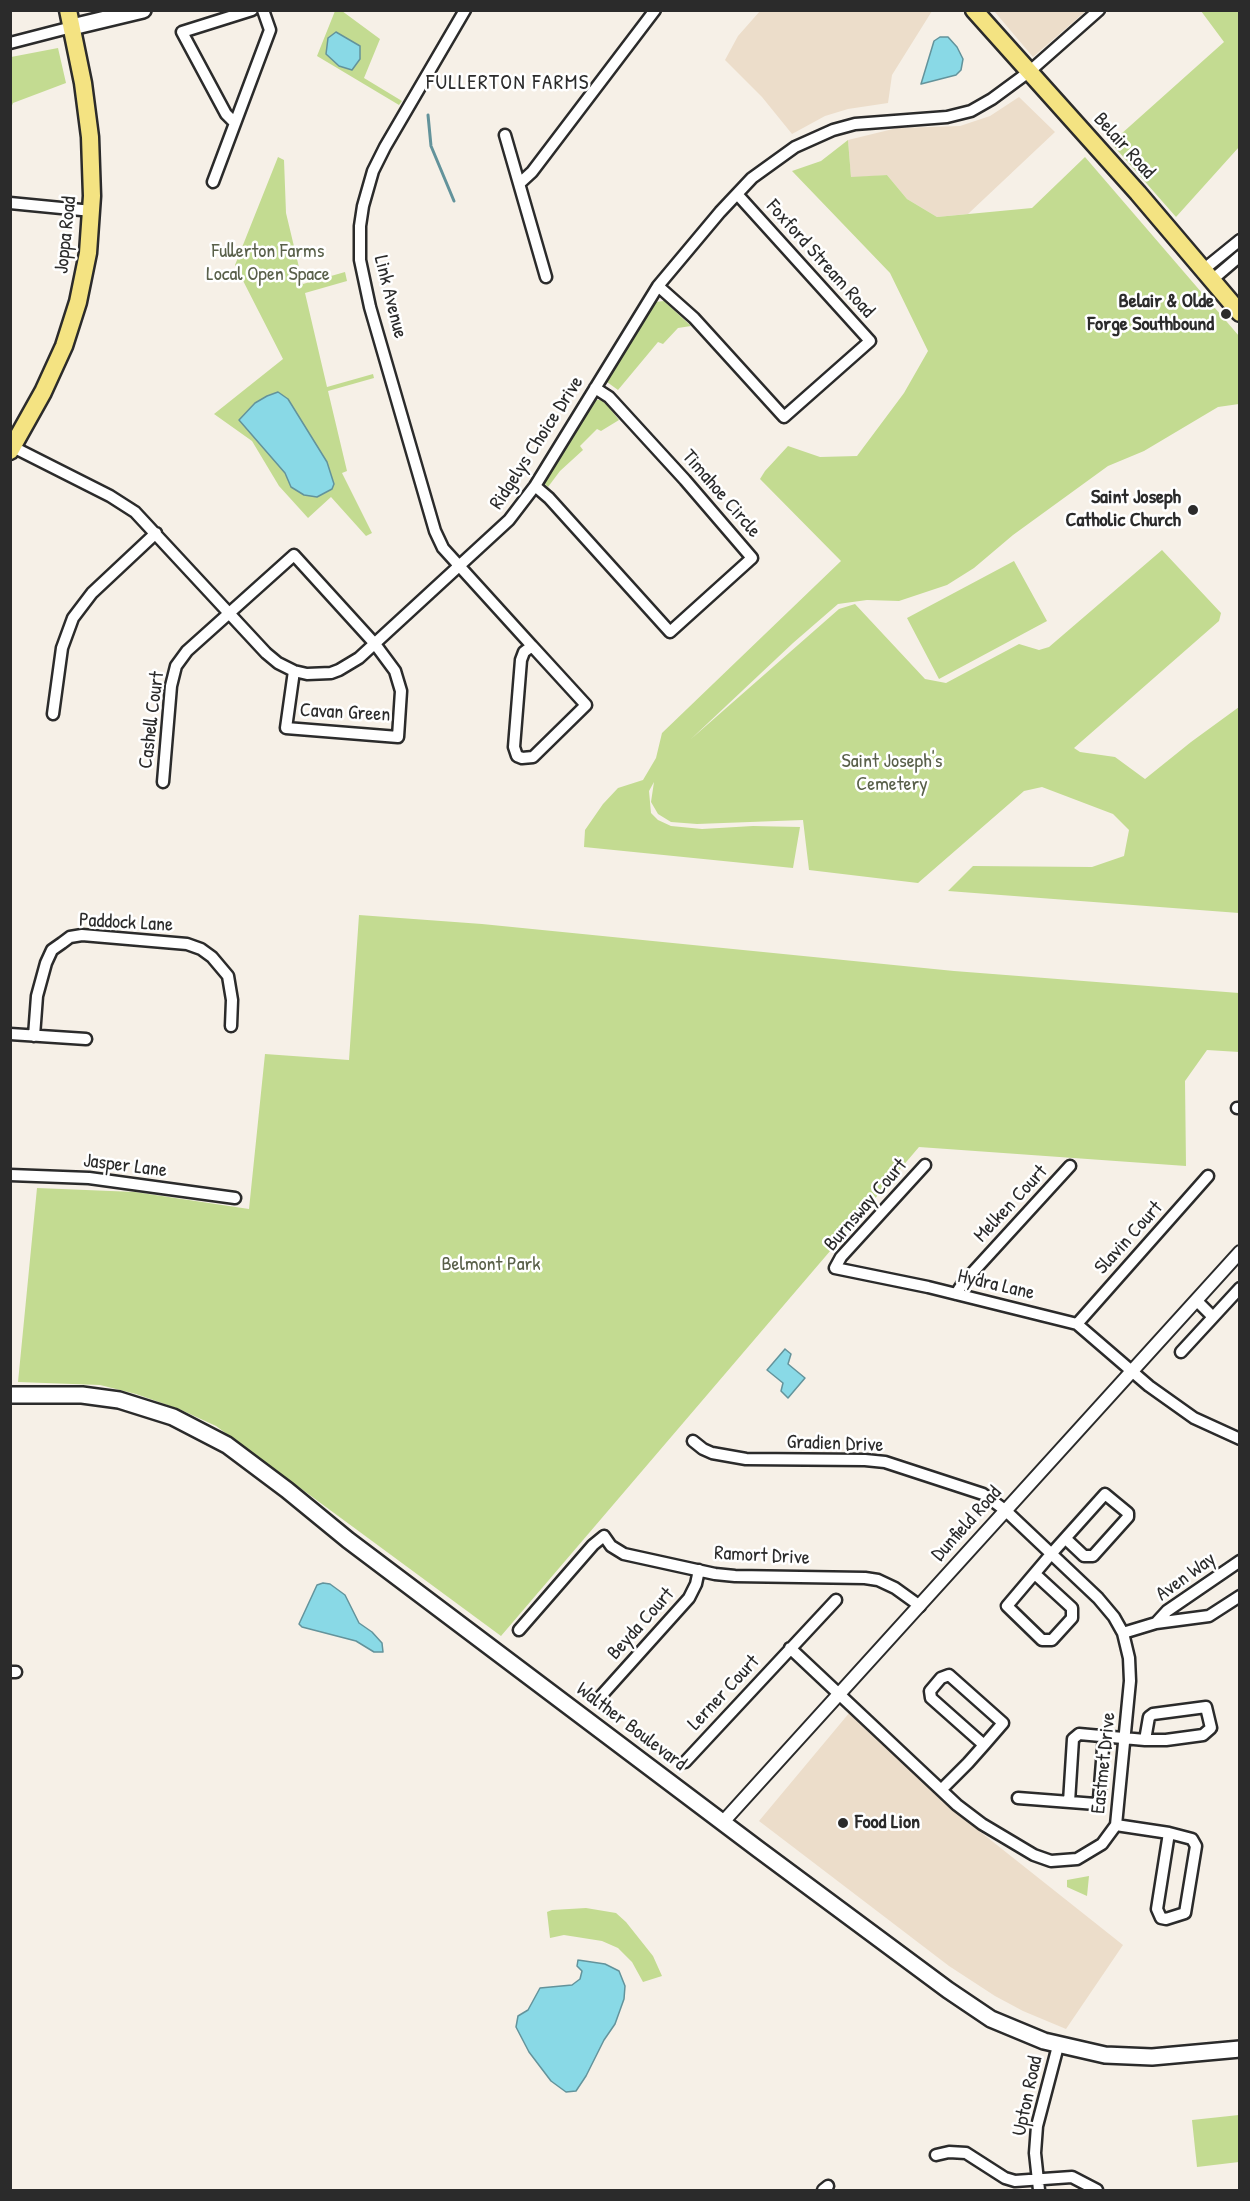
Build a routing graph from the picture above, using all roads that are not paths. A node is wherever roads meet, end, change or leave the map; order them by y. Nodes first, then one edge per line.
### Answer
1 (143, 10) edge
2 (252, 10) edge
3 (263, 10) edge
4 (465, 10) edge
5 (655, 10) edge
6 (974, 10) edge
7 (1099, 10) edge
8 (70, 19) edge
9 (10, 43) edge
10 (1030, 71) junction
11 (235, 123) junction
12 (505, 135) dead end
13 (213, 182) dead end
14 (520, 183) junction
15 (737, 194) junction
16 (10, 203) edge
17 (92, 211) junction
18 (1239, 240) edge
19 (1239, 256) edge
20 (1208, 275) junction
21 (546, 277) dead end
22 (658, 286) junction
23 (1239, 313) edge
24 (595, 388) junction
25 (12, 449) edge
26 (535, 486) junction
27 (156, 532) junction
28 (459, 566) junction
29 (229, 612) junction
30 (375, 644) junction
31 (532, 646) junction
32 (294, 671) junction
33 (53, 714) dead end
34 (163, 782) dead end
35 (231, 1026) dead end
36 (10, 1034) edge
37 (34, 1036) junction
38 (86, 1039) dead end
39 (925, 1165) dead end
40 (1070, 1167) dead end
41 (10, 1175) edge
42 (1208, 1176) dead end
43 (235, 1198) dead end
44 (1239, 1252) edge
45 (835, 1268) joint
46 (1239, 1288) edge
47 (956, 1294) junction
48 (1197, 1301) junction
49 (1213, 1317) junction
50 (1077, 1324) junction
51 (1181, 1352) dead end
52 (1131, 1371) junction
53 (10, 1395) edge
54 (1239, 1439) edge
55 (693, 1441) dead end
56 (1005, 1510) junction
57 (1066, 1539) junction
58 (1052, 1553) junction
59 (1239, 1561) edge
60 (699, 1570) junction
61 (1035, 1574) junction
62 (1239, 1596) edge
63 (836, 1600) dead end
64 (920, 1606) junction
65 (1156, 1623) junction
66 (519, 1630) dead end
67 (1123, 1633) junction
68 (790, 1648) junction
69 (839, 1694) junction
70 (601, 1696) dead end
71 (1104, 1736) junction
72 (1125, 1739) junction
73 (1144, 1740) junction
74 (984, 1745) junction
75 (685, 1762) dead end
76 (941, 1790) junction
77 (1018, 1798) dead end
78 (1069, 1802) junction
79 (723, 1822) junction
80 (1116, 1825) junction
81 (1169, 1833) junction
82 (1058, 2046) junction
83 (1239, 2049) edge
84 (936, 2155) dead end
85 (1038, 2185) edge
86 (1097, 2190) edge

1 - 8 main road
2 - 11 street
3 - 11 street
4 - 28 street, Link Avenue
5 - 14 street
6 - 10 main road, Belair Road
7 - 10 street, Ridgelys Choice Drive
8 - 9 street
8 - 17 main road, Joppa Road
10 - 15 street, Ridgelys Choice Drive
10 - 20 main road, Belair Road
11 - 13 street
12 - 14 street
14 - 21 street
15 - 22 street, Ridgelys Choice Drive
15 - 22 street, Foxford Stream Road
16 - 17 street
17 - 25 main road, Joppa Road
18 - 20 street
19 - 20 street
20 - 23 main road, Belair Road
22 - 24 street, Ridgelys Choice Drive
24 - 26 street, Ridgelys Choice Drive
24 - 26 street, Timahoe Circle
25 - 27 street, Ridgelys Choice Drive
26 - 28 street, Ridgelys Choice Drive
27 - 29 street, Ridgelys Choice Drive
27 - 33 street
28 - 30 street, Ridgelys Choice Drive
28 - 31 street, Link Avenue
29 - 30 street, Cashell Court
29 - 32 street, Ridgelys Choice Drive
29 - 34 street, Cashell Court
30 - 32 street, Ridgelys Choice Drive
30 - 32 street, Cavan Green
31 - 31 street, Link Avenue
35 - 37 street, Paddock Lane
36 - 37 street
37 - 38 street
39 - 45 street, Burnsway Court
40 - 47 street, Melken Court
41 - 43 street, Jasper Lane
42 - 50 street, Slavin Court
44 - 48 street, Dunfield Road
45 - 47 street, Hydra Lane
46 - 49 street
47 - 50 street, Hydra Lane
48 - 49 street
48 - 52 street, Dunfield Road
49 - 51 street
50 - 52 street, Hydra Lane
52 - 54 street, Hydra Lane
52 - 56 street, Dunfield Road
53 - 79 main road, Walther Boulevard
55 - 56 street, Gradien Drive
56 - 58 street, Eastmet Drive
56 - 64 street, Dunfield Road
57 - 57 street
57 - 58 street
58 - 61 street
58 - 67 street, Eastmet Drive
59 - 65 street, Aven Way
60 - 64 street, Ramort Drive
60 - 66 street, Ramort Drive
60 - 70 street, Beyda Court
61 - 61 street
62 - 65 street, Aven Way
63 - 68 street, Lerner Court
64 - 69 street, Dunfield Road
65 - 67 street, Aven Way
67 - 72 street, Eastmet Drive
68 - 69 street
68 - 75 street, Lerner Court
69 - 76 street, Eastmet Drive
69 - 79 street, Dunfield Road
71 - 72 street
71 - 78 street
71 - 78 street
72 - 73 street
72 - 80 street, Eastmet Drive
73 - 73 street
74 - 74 street
74 - 76 street
76 - 80 street, Eastmet Drive
77 - 78 street
79 - 82 main road, Walther Boulevard
80 - 81 street
81 - 81 street
82 - 83 main road, Walther Boulevard
82 - 85 street, Upton Road
84 - 85 street
85 - 86 street

